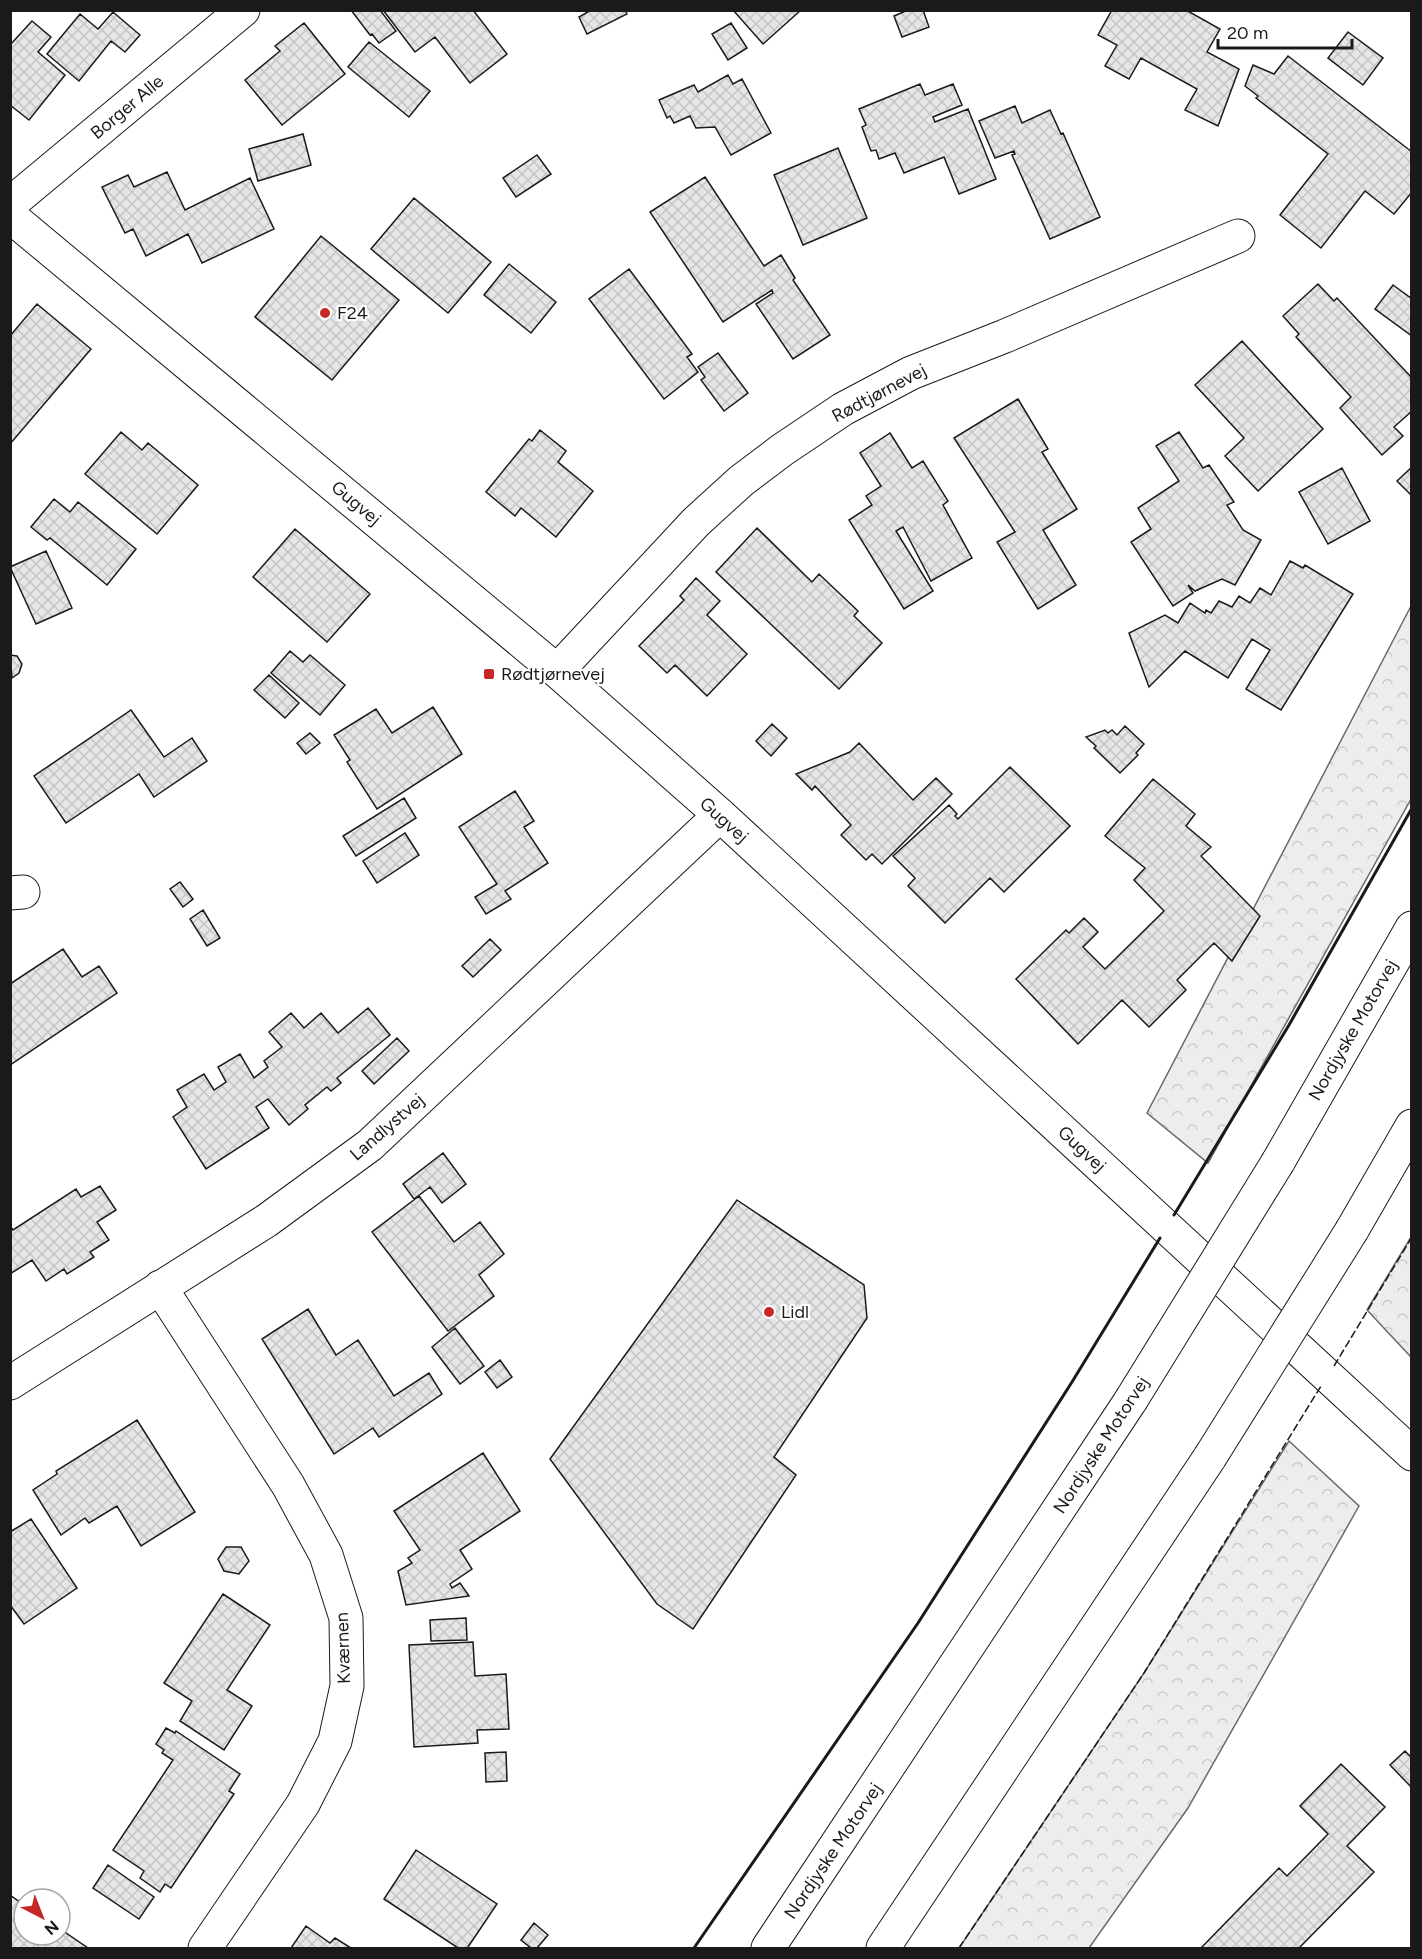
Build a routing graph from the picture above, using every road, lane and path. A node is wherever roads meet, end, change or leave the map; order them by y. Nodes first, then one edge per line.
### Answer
1 (243, 10) edge
2 (10, 204) edge
3 (10, 216) edge
4 (1238, 236) dead end
5 (557, 671) junction
6 (720, 815) junction
7 (1412, 928) edge
8 (1412, 1126) edge
9 (160, 1287) junction
10 (10, 1383) edge
11 (1412, 1454) edge
12 (205, 1948) edge
13 (768, 1948) edge
14 (883, 1948) edge

1 - 2 main road, Borger Alle
3 - 5 main road, Gugvej
4 - 5 main road, Rødtjørnevej
5 - 6 main road, Gugvej
6 - 9 main road, Landlystvej
6 - 11 main road, Gugvej
7 - 13 main road, Nordjyske Motorvej, bridge
8 - 14 main road, bridge
9 - 10 main road, Landlystvej
9 - 12 main road, Kværnen

